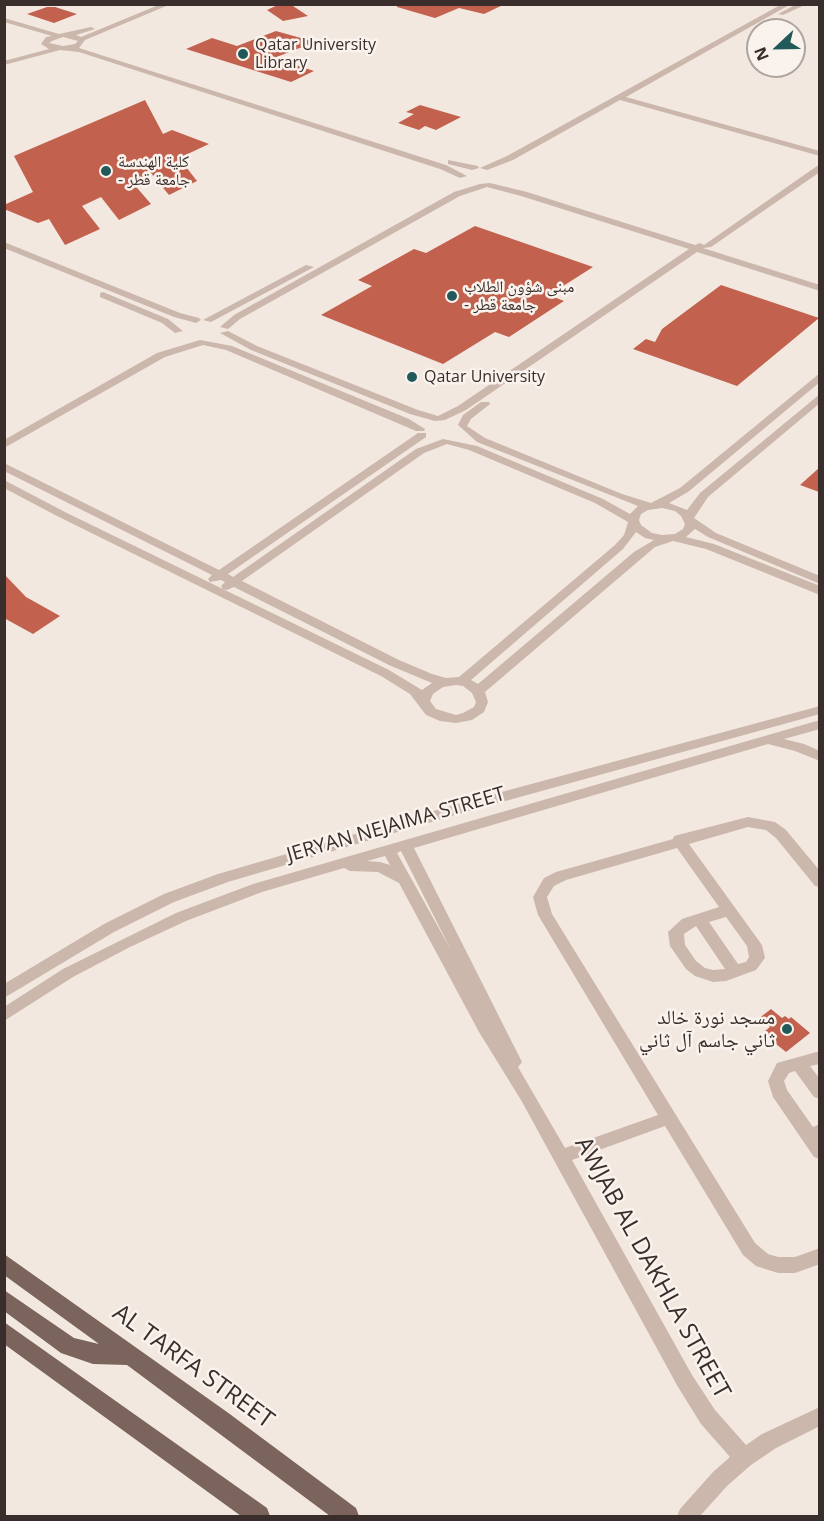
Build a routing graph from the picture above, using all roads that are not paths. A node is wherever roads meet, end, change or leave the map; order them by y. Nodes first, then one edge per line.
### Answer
1 (154, 4) edge
2 (168, 4) edge
3 (788, 4) edge
4 (804, 4) edge
5 (768, 18) edge
6 (770, 18) edge
7 (4, 20) edge
8 (4, 26) edge
9 (746, 31) edge
10 (63, 35) junction
11 (82, 41) junction
12 (45, 42) junction
13 (63, 48) junction
14 (4, 58) edge
15 (4, 63) edge
16 (630, 96) junction
17 (618, 102) junction
18 (576, 122) junction
19 (586, 125) junction
20 (727, 125) junction
21 (819, 148) edge
22 (819, 154) edge
23 (511, 158) junction
24 (521, 161) junction
25 (480, 168) junction
26 (819, 168) edge
27 (508, 176) junction
28 (464, 178) junction
29 (486, 186) junction
30 (461, 189) junction
31 (4, 245) edge
32 (706, 247) junction
33 (4, 254) edge
34 (65, 269) junction
35 (53, 274) junction
36 (819, 280) edge
37 (92, 281) junction
38 (81, 286) junction
39 (819, 288) edge
40 (640, 293) junction
41 (196, 320) junction
42 (208, 320) junction
43 (586, 324) junction
44 (596, 327) junction
45 (225, 330) junction
46 (178, 333) junction
47 (203, 343) junction
48 (161, 355) junction
49 (819, 376) edge
50 (819, 397) edge
51 (438, 418) junction
52 (464, 427) junction
53 (421, 432) junction
54 (447, 442) junction
55 (4, 445) edge
56 (4, 466) edge
57 (374, 476) junction
58 (4, 483) edge
59 (653, 506) junction
60 (305, 518) junction
61 (690, 519) junction
62 (633, 522) junction
63 (318, 523) junction
64 (671, 538) junction
65 (781, 570) junction
66 (221, 575) junction
67 (233, 581) junction
68 (207, 584) junction
69 (816, 584) edge
70 (220, 591) junction
71 (445, 682) junction
72 (461, 682) junction
73 (478, 691) junction
74 (424, 701) junction
75 (819, 710) edge
76 (819, 724) edge
77 (765, 739) junction
78 (819, 758) edge
79 (679, 840) junction
80 (405, 844) junction
81 (388, 849) junction
82 (819, 880) edge
83 (407, 883) junction
84 (258, 888) junction
85 (729, 910) junction
86 (699, 919) junction
87 (735, 972) junction
88 (4, 992) edge
89 (4, 1016) edge
90 (819, 1057) edge
91 (798, 1062) junction
92 (819, 1092) edge
93 (527, 1095) junction
94 (669, 1118) junction
95 (814, 1133) edge
96 (819, 1152) edge
97 (562, 1156) junction
98 (819, 1256) edge
99 (4, 1263) edge
100 (4, 1299) edge
101 (4, 1331) edge
102 (131, 1355) junction
103 (819, 1416) edge
104 (744, 1458) junction
105 (259, 1516) edge
106 (348, 1516) edge
107 (687, 1516) edge

1 - 10 street
2 - 11 street
3 - 5 street
4 - 6 street
7 - 10 street
8 - 12 street
9 - 16 street
10 - 11 street
10 - 12 street
11 - 13 street
11 - 25 street
12 - 13 street
12 - 14 street
13 - 15 street
13 - 28 street
16 - 17 street
16 - 20 street
17 - 18 street
17 - 19 street
18 - 19 street
18 - 23 street
19 - 24 street
20 - 21 street
20 - 22 street
23 - 24 street
23 - 25 street
24 - 27 street
25 - 27 street
25 - 28 street
26 - 32 street
27 - 29 street
27 - 32 street
28 - 29 street
28 - 30 street
29 - 30 street
29 - 32 street
30 - 42 street
30 - 45 street
31 - 34 street
32 - 36 street
32 - 39 street
32 - 40 street
33 - 35 street
34 - 35 street
34 - 37 street
35 - 38 street
37 - 38 street
37 - 41 street
38 - 46 street
40 - 43 street
40 - 44 street
41 - 42 street
41 - 46 street
42 - 45 street
43 - 44 street
43 - 51 street
44 - 52 street
45 - 47 street
45 - 51 street
46 - 47 street
46 - 48 street
47 - 48 street
47 - 53 street
48 - 55 street
49 - 59 street
50 - 61 street
51 - 52 street
51 - 53 street
52 - 54 street
52 - 59 street
53 - 54 street
53 - 57 street
54 - 57 street
54 - 62 street
56 - 66 street
57 - 60 street
57 - 63 street
58 - 68 street
59 - 61 street
59 - 62 street
60 - 63 street
60 - 66 street
61 - 64 street
61 - 65 street
62 - 64 street
62 - 72 street
63 - 67 street
64 - 65 street
64 - 73 street
65 - 69 street
66 - 67 street
66 - 68 street
67 - 70 street
67 - 71 street
68 - 70 street
70 - 74 street
71 - 72 street
71 - 74 street
72 - 73 street
73 - 74 street
75 - 88 street, JERYAN NEJAIMA STREET
76 - 77 street, JERYAN NEJAIMA STREET
77 - 78 street
77 - 80 street, JERYAN NEJAIMA STREET
79 - 82 street
79 - 85 street
79 - 94 street
80 - 81 street, JERYAN NEJAIMA STREET
80 - 93 street, AWJAB AL DAKHLA STREET
81 - 83 street, AWJAB AL DAKHLA STREET
81 - 84 street, JERYAN NEJAIMA STREET
83 - 84 street
83 - 93 street, AWJAB AL DAKHLA STREET
84 - 89 street, JERYAN NEJAIMA STREET
85 - 86 street
85 - 87 street
86 - 87 street
86 - 87 street
90 - 91 street
91 - 92 street
91 - 95 street
93 - 97 street, AWJAB AL DAKHLA STREET
94 - 97 street
94 - 98 street
95 - 96 street
97 - 104 street, AWJAB AL DAKHLA STREET
99 - 102 main road, AL TARFA STREET
100 - 102 main road
101 - 105 main road
102 - 106 main road, AL TARFA STREET
103 - 104 street
104 - 107 street

